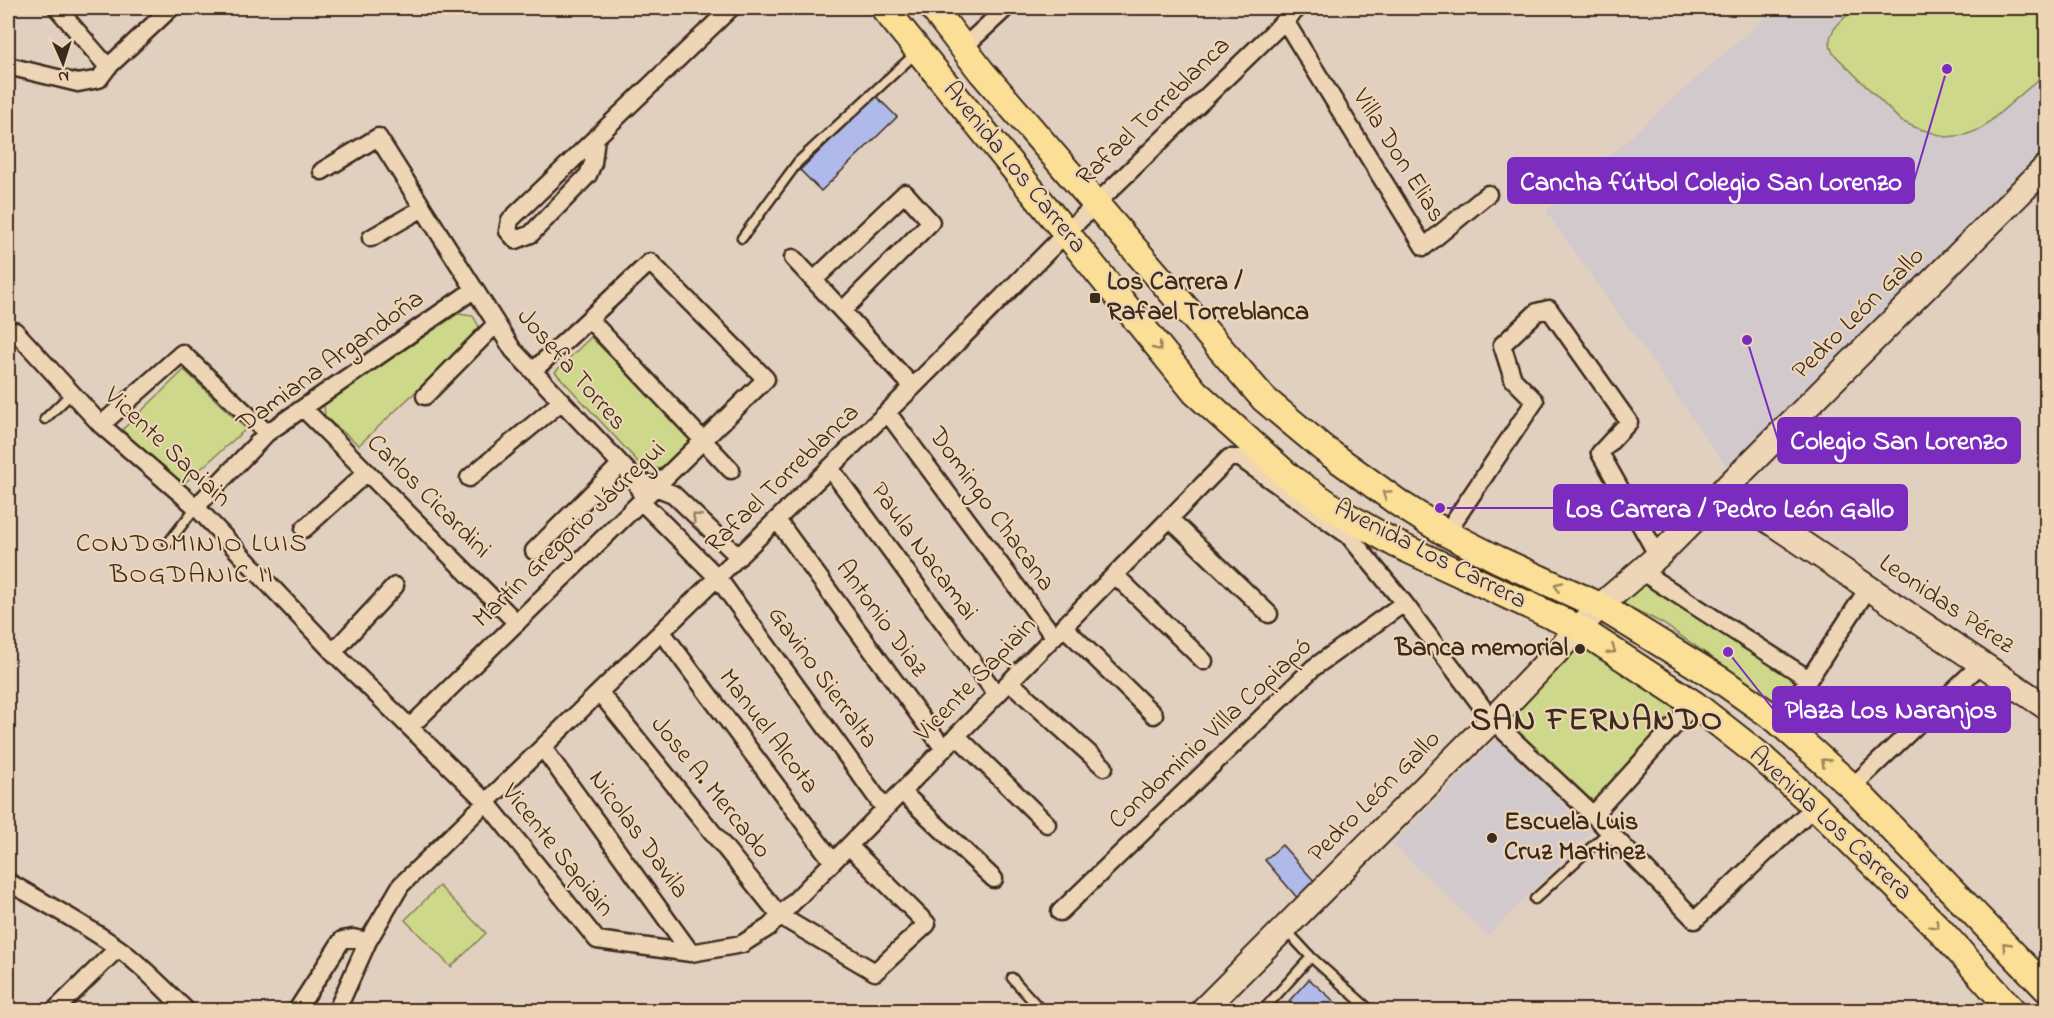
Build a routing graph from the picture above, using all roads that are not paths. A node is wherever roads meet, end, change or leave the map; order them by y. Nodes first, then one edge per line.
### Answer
1 (57, 8) edge
2 (171, 8) edge
3 (731, 8) edge
4 (884, 8) edge
5 (933, 8) edge
6 (1006, 8) edge
7 (1298, 8) edge
8 (1285, 21) junction
9 (964, 47) junction
10 (919, 51) junction
11 (8, 66) edge
12 (103, 73) junction
13 (596, 137) junction
14 (2046, 168) edge
15 (322, 171) dead end
16 (1488, 194) dead end
17 (1095, 205) junction
18 (423, 208) junction
19 (1067, 232) junction
20 (371, 238) dead end
21 (742, 238) dead end
22 (793, 258) dead end
23 (814, 280) junction
24 (475, 289) junction
25 (843, 310) junction
26 (589, 319) junction
27 (496, 324) junction
28 (15, 332) dead end
29 (533, 371) junction
30 (913, 387) junction
31 (72, 393) junction
32 (425, 396) dead end
33 (562, 401) junction
34 (303, 408) junction
35 (887, 412) junction
36 (45, 419) dead end
37 (101, 425) junction
38 (267, 433) junction
39 (704, 439) junction
40 (621, 464) junction
41 (830, 468) junction
42 (731, 470) dead end
43 (367, 472) junction
44 (469, 478) dead end
45 (1723, 490) junction
46 (649, 493) junction
47 (196, 507) junction
48 (1170, 519) junction
49 (777, 520) junction
50 (304, 529) dead end
51 (1446, 532) junction
52 (168, 543) dead end
53 (534, 550) dead end
54 (1658, 556) junction
55 (739, 557) junction
56 (1639, 570) junction
57 (1115, 575) junction
58 (718, 578) junction
59 (395, 586) dead end
60 (1869, 586) junction
61 (1404, 603) junction
62 (1600, 606) junction
63 (1269, 614) dead end
64 (517, 623) junction
65 (1578, 628) junction
66 (662, 632) junction
67 (1059, 632) junction
68 (333, 652) junction
69 (1204, 661) dead end
70 (1982, 663) junction
71 (1809, 679) junction
72 (1010, 682) junction
73 (600, 693) junction
74 (997, 695) junction
75 (1694, 704) junction
76 (2046, 707) edge
77 (1154, 716) dead end
78 (1492, 720) junction
79 (1777, 720) junction
80 (410, 727) junction
81 (957, 736) junction
82 (543, 748) junction
83 (944, 749) junction
84 (1104, 767) dead end
85 (1852, 786) junction
86 (902, 792) junction
87 (487, 803) junction
88 (1815, 806) junction
89 (885, 809) junction
90 (1593, 815) junction
91 (1047, 824) dead end
92 (1609, 831) junction
93 (849, 846) junction
94 (833, 862) junction
95 (994, 879) dead end
96 (8, 882) edge
97 (1535, 899) dead end
98 (1060, 912) dead end
99 (780, 916) junction
100 (1284, 929) junction
101 (368, 941) junction
102 (118, 948) junction
103 (691, 953) junction
104 (1311, 957) junction
105 (1012, 978) dead end
106 (2046, 988) edge
107 (55, 1011) edge
108 (186, 1011) edge
109 (297, 1011) edge
110 (337, 1011) edge
111 (1041, 1011) edge
112 (1203, 1011) edge
113 (1263, 1011) edge
114 (1370, 1011) edge
115 (2012, 1011) edge

1 - 12 street
2 - 12 street
3 - 13 street
4 - 10 main road, Avenida Los Carrera
5 - 9 main road, Avenida Los Carrera
6 - 9 street
7 - 8 street, Rafael Torreblanca
8 - 16 street, Villa Don Elias
8 - 17 street, Rafael Torreblanca
9 - 17 main road, Avenida Los Carrera
10 - 19 main road, Avenida Los Carrera
10 - 21 lane
11 - 12 street
13 - 13 street
14 - 45 street, Pedro León Gallo
15 - 18 street, Josefa Torres
17 - 19 street, Rafael Torreblanca
51 -> 17 main road, Avenida Los Carrera
18 - 20 street
18 - 24 street, Josefa Torres
19 - 30 street, Rafael Torreblanca
19 -> 65 main road, Avenida Los Carrera
22 - 23 street
23 - 25 street
23 - 25 street
24 - 27 street, Josefa Torres
24 - 34 street, Damiana Argandoña
25 - 30 street
26 - 29 street
26 - 39 street
26 - 39 street, Martín Gregorio Jáuregui
27 - 29 street, Josefa Torres
27 - 32 street
28 - 31 street, Vicente Sapiain
29 - 33 street, Josefa Torres
30 - 35 street, Rafael Torreblanca
31 - 36 lane
31 - 37 street, Vicente Sapiain
33 - 40 street, Josefa Torres
33 - 44 street
34 - 38 street, Damiana Argandoña
34 - 43 street, Carlos Cicardini
35 - 41 street, Rafael Torreblanca
35 - 67 street, Domingo Chacana
37 - 38 street
37 - 47 street, Vicente Sapiain
38 - 47 street, Damiana Argandoña
39 - 42 street
39 - 46 street, Martín Gregorio Jáuregui
40 - 46 street, Josefa Torres
40 - 53 street
41 - 49 street, Rafael Torreblanca
41 - 74 street, Paula Nacamai
43 - 50 street
43 - 64 street, Carlos Cicardini
45 - 54 street, Pedro León Gallo
45 - 60 street, Leonidas Pérez
55 -> 46 street, Josefa Torres
46 - 58 street
46 - 64 street, Martín Gregorio Jáuregui
47 - 52 lane
47 - 68 street, Vicente Sapiain
48 - 57 street, Vicente Sapiain
48 - 61 street, Vicente Sapiain
48 - 63 street
49 - 55 street, Rafael Torreblanca
49 - 83 street, Antonio Diaz
51 - 54 street
62 -> 51 main road, Avenida Los Carrera
54 - 56 street, Pedro León Gallo
55 - 58 street, Rafael Torreblanca
56 - 62 street, Pedro León Gallo
56 - 71 street
57 - 67 street, Vicente Sapiain
57 - 69 street
58 - 66 street, Rafael Torreblanca
58 - 89 street, Gavino Sierralta
59 - 68 street
60 - 70 street, Leonidas Pérez
60 - 71 street
61 - 78 street
61 - 98 street, Condominio Villa Copiapó
62 - 65 street, Pedro León Gallo
62 - 79 main road, Avenida Los Carrera
64 - 80 street, Martín Gregorio Jáuregui
65 -> 75 main road, Avenida Los Carrera
65 - 78 street, Pedro León Gallo
66 - 73 street, Rafael Torreblanca
66 - 94 street, Manuel Alcota
67 - 72 street, Vicente Sapiain
67 - 77 street, Domingo Chacana
68 - 80 street, Vicente Sapiain
70 - 76 street, Leonidas Pérez
70 - 85 street
71 - 79 street
72 - 74 street, Vicente Sapiain
72 - 84 street
73 - 82 street, Rafael Torreblanca
73 - 99 street, Jose A. Mercado
74 - 81 street, Vicente Sapiain
75 - 88 main road, Avenida Los Carrera
75 - 90 street
78 - 90 street
78 - 100 street, Pedro León Gallo
85 -> 79 main road, Avenida Los Carrera
80 - 87 street, Vicente Sapiain
81 - 83 street, Vicente Sapiain
81 - 91 street
82 - 87 street, Rafael Torreblanca
82 - 103 street, Nicolas Davila
83 - 86 street, Vicente Sapiain
106 -> 85 main road, Avenida Los Carrera
86 - 89 street, Vicente Sapiain
86 - 95 street
87 - 101 street, Rafael Torreblanca
87 - 103 street, Vicente Sapiain
88 - 92 street
88 -> 115 main road, Avenida Los Carrera
89 - 93 street, Vicente Sapiain
90 - 92 street
92 - 97 lane
93 - 94 street, Vicente Sapiain
93 - 99 street
94 - 99 street, Vicente Sapiain
96 - 102 street
99 - 103 street, Vicente Sapiain
100 - 104 lane
100 - 112 street, Pedro León Gallo
101 - 109 street
101 - 110 street, Rafael Torreblanca
102 - 107 street
102 - 108 street
104 - 113 lane
104 - 114 lane
105 - 111 lane

